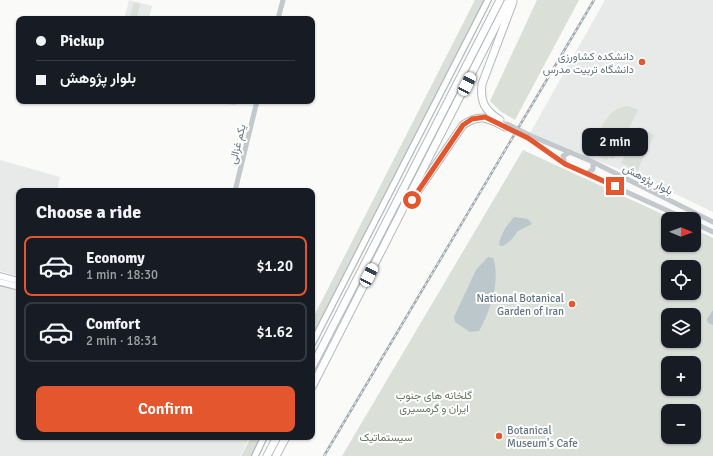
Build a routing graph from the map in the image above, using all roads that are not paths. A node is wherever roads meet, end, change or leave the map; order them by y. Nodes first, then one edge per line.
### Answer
1 (283, 0) edge
2 (488, 0) edge
3 (500, 0) edge
4 (509, 0) edge
5 (514, 0) edge
6 (279, 16) edge
7 (256, 104) edge
8 (506, 125) junction
9 (529, 137) junction
10 (570, 152) junction
11 (593, 162) junction
12 (565, 164) junction
13 (587, 174) junction
14 (236, 188) edge
15 (671, 212) edge
16 (713, 222) edge
17 (396, 223) junction
18 (701, 226) edge
19 (713, 232) edge
20 (0, 276) edge
21 (16, 280) edge
22 (0, 282) edge
23 (16, 286) edge
24 (315, 338) edge
25 (315, 361) edge
26 (315, 381) edge
27 (263, 440) edge
28 (275, 440) edge
29 (284, 440) edge
30 (255, 456) edge
31 (267, 456) edge
32 (276, 456) edge

1 - 6 street
2 - 24 main road
3 - 25 highway
4 - 17 highway
5 - 8 highway
7 - 14 street, یکم غزالی
8 - 9 street, bridge
8 - 17 highway
9 - 10 street, بلوار پژوهش
9 - 12 street, بلوار پژوهش
10 - 11 street, بلوار پژوهش
10 - 12 street
11 - 13 street
11 - 16 street, بلوار پژوهش
12 - 13 street, بلوار پژوهش
13 - 15 street, بلوار پژوهش
17 - 26 highway
18 - 19 street
20 - 21 main road
22 - 23 main road
27 - 30 main road
28 - 31 highway
29 - 32 highway

